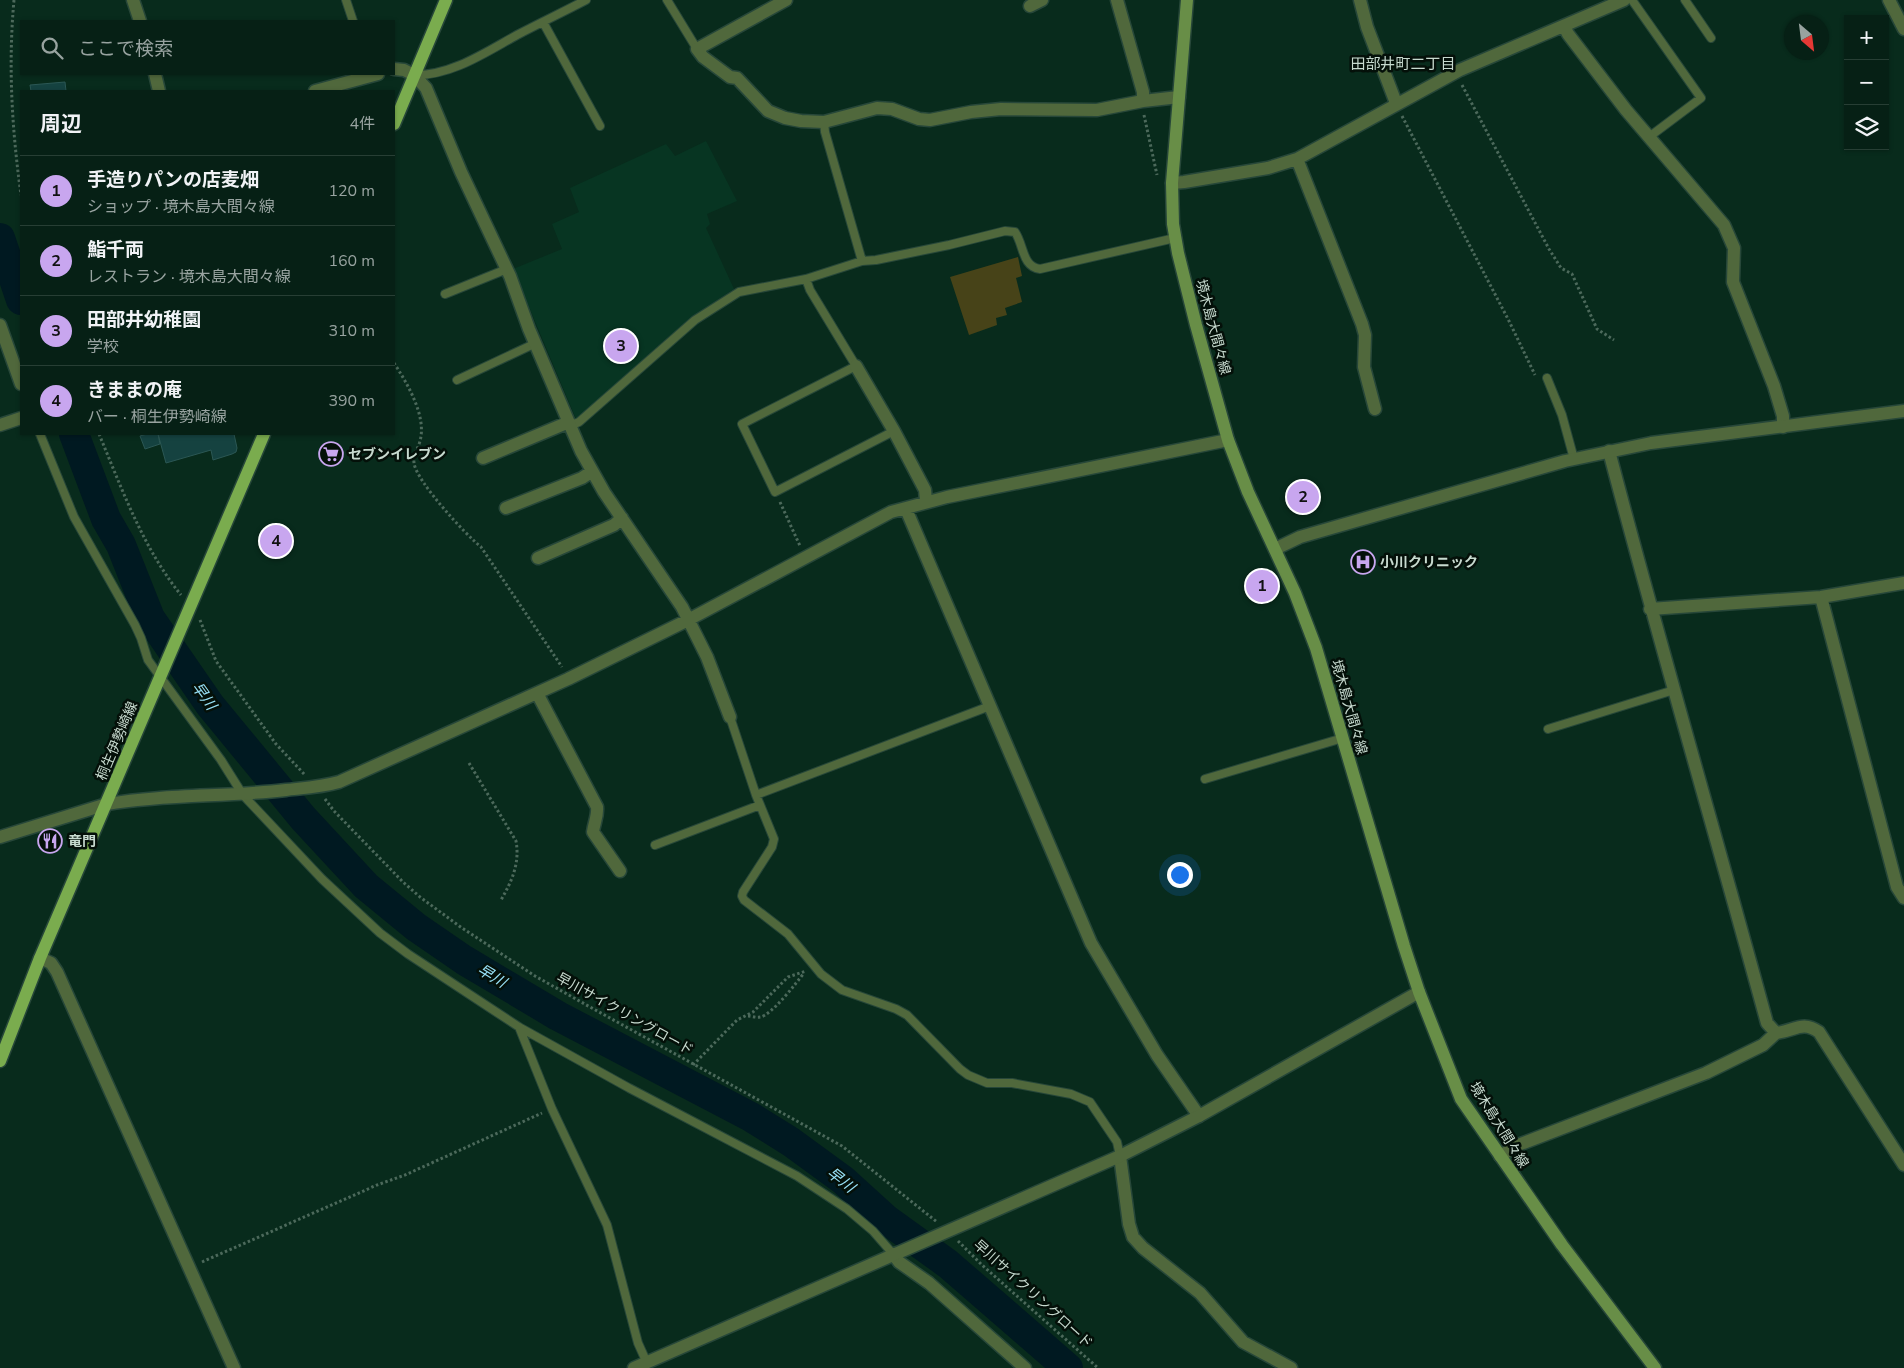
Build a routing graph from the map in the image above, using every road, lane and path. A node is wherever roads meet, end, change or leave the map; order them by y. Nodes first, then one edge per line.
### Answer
1 (14, 0) edge
2 (133, 0) edge
3 (346, 0) edge
4 (446, 0) edge
5 (586, 0) edge
6 (667, 0) edge
7 (786, 0) edge
8 (1042, 0) edge
9 (1117, 0) edge
10 (1186, 0) edge
11 (1360, 0) edge
12 (1624, 0) edge
13 (1632, 0) edge
14 (1685, 0) edge
15 (1889, 0) edge
16 (1611, 3) edge
17 (1030, 6) dead end
18 (140, 20) edge
19 (352, 20) edge
20 (543, 22) junction
21 (1564, 26) junction
22 (1904, 29) edge
23 (1710, 38) dead end
24 (697, 49) junction
25 (395, 70) edge
26 (1460, 70) junction
27 (154, 75) edge
28 (371, 75) edge
29 (414, 75) junction
30 (159, 90) edge
31 (319, 90) edge
32 (1179, 97) junction
33 (1396, 103) junction
34 (1141, 105) junction
35 (395, 122) edge
36 (824, 122) junction
37 (600, 126) dead end
38 (1649, 137) junction
39 (1297, 159) junction
40 (1157, 175) dead end
41 (1172, 183) junction
42 (20, 188) edge
43 (1175, 238) junction
44 (862, 261) junction
45 (506, 269) junction
46 (806, 279) junction
47 (445, 294) dead end
48 (0, 325) edge
49 (1614, 340) dead end
50 (536, 343) junction
51 (395, 364) edge
52 (856, 366) junction
53 (1536, 377) dead end
54 (1547, 378) dead end
55 (457, 380) dead end
56 (20, 381) edge
57 (1375, 409) dead end
58 (1904, 411) edge
59 (20, 418) edge
60 (569, 424) junction
61 (0, 425) edge
62 (1783, 427) junction
63 (894, 432) junction
64 (40, 435) edge
65 (98, 435) edge
66 (264, 435) edge
67 (1228, 440) junction
68 (1609, 451) junction
69 (483, 458) dead end
70 (1574, 459) junction
71 (591, 472) junction
72 (775, 492) junction
73 (926, 502) junction
74 (506, 508) dead end
75 (906, 509) junction
76 (622, 518) junction
77 (1274, 549) junction
78 (538, 558) dead end
79 (806, 558) junction
80 (1904, 582) edge
81 (1821, 597) junction
82 (1650, 609) junction
83 (192, 611) junction
84 (688, 620) junction
85 (162, 674) junction
86 (568, 679) junction
87 (1674, 690) junction
88 (537, 693) junction
89 (990, 706) junction
90 (730, 716) joint
91 (1548, 729) dead end
92 (1343, 738) junction
93 (469, 763) dead end
94 (1205, 779) dead end
95 (309, 783) junction
96 (247, 794) junction
97 (322, 795) dead end
98 (756, 795) junction
99 (107, 804) junction
100 (760, 805) junction
101 (0, 837) edge
102 (655, 845) dead end
103 (620, 872) dead end
104 (1904, 898) edge
105 (501, 900) dead end
106 (40, 958) junction
107 (814, 965) junction
108 (804, 972) junction
109 (1419, 992) junction
110 (747, 1016) junction
111 (519, 1027) junction
112 (1776, 1033) junction
113 (0, 1061) edge
114 (693, 1065) junction
115 (552, 1109) junction
116 (1199, 1116) junction
117 (1120, 1156) junction
118 (1500, 1156) junction
119 (1904, 1165) edge
120 (945, 1231) junction
121 (896, 1252) junction
122 (189, 1267) junction
123 (648, 1365) edge
124 (234, 1368) edge
125 (634, 1368) edge
126 (1024, 1368) edge
127 (1098, 1368) edge
128 (1291, 1368) edge
129 (1655, 1368) edge

1 - 42 path
2 - 18 street
3 - 19 lane
4 - 29 main road
5 - 20 lane
6 - 24 lane
7 - 24 street
8 - 17 street
9 - 34 street
10 - 32 main road, 境木島大間々線
11 - 33 street
12 - 16 street
13 - 38 lane
14 - 23 lane
15 - 22 street
16 - 21 street
20 - 29 lane
20 - 37 lane
21 - 26 street
21 - 38 street
24 - 36 street
25 - 29 street
26 - 33 street
26 - 49 path
27 - 30 street
28 - 31 street
29 - 35 main road
29 - 45 street
32 - 34 street
32 - 41 main road, 境木島大間々線
33 - 39 street
33 - 53 path
34 - 36 street
34 - 40 path
36 - 44 lane
38 - 62 street
39 - 41 street
39 - 57 street
41 - 43 main road, 境木島大間々線
43 - 44 lane
43 - 67 main road, 境木島大間々線
44 - 46 lane
45 - 47 lane
45 - 50 street
46 - 52 lane
46 - 60 lane
48 - 56 street
50 - 55 lane
50 - 60 street
51 - 86 path
52 - 63 street
52 - 72 lane
54 - 70 lane
58 - 62 street
59 - 61 street
60 - 69 street
60 - 71 street
62 - 68 street
63 - 72 lane
63 - 73 street
64 - 85 lane
65 - 83 path
66 - 83 main road, 桐生伊勢崎線
67 - 73 street
67 - 77 main road, 境木島大間々線
68 - 70 street
68 - 82 street
70 - 77 street
71 - 74 street
71 - 76 street
72 - 79 path
73 - 75 street
75 - 79 street
75 - 89 street
76 - 78 street
76 - 84 street
77 - 92 main road, 境木島大間々線
79 - 84 street
80 - 81 street
81 - 82 street
81 - 104 street
82 - 87 street
83 - 85 main road, 桐生伊勢崎線
83 - 95 path
84 - 86 street
84 - 90 street
85 - 96 lane
85 - 99 main road, 桐生伊勢崎線
86 - 88 street
87 - 91 lane
87 - 112 street
88 - 95 street
88 - 103 street
89 - 98 lane
89 - 116 street
90 - 98 lane
92 - 94 lane
92 - 109 main road, 境木島大間々線
93 - 105 path
95 - 96 street
96 - 99 street
96 - 111 lane
97 - 114 path, 早川サイクリングロード
98 - 100 lane
99 - 101 street
99 - 106 main road, 桐生伊勢崎線
100 - 102 lane
100 - 107 lane
106 - 113 main road, 桐生伊勢崎線
106 - 122 street
107 - 108 path
107 - 117 lane
108 - 110 path
108 - 110 path
109 - 116 street
109 - 118 main road, 境木島大間々線
110 - 114 path
111 - 115 lane
111 - 121 lane
112 - 118 street
112 - 119 street
114 - 120 path, 早川サイクリングロード
115 - 122 path
115 - 123 lane
116 - 117 street
117 - 120 street
117 - 128 street
118 - 129 main road, 境木島大間々線
120 - 121 street
120 - 127 path, 早川サイクリングロード
121 - 123 street
121 - 126 street
122 - 124 street
123 - 125 street

